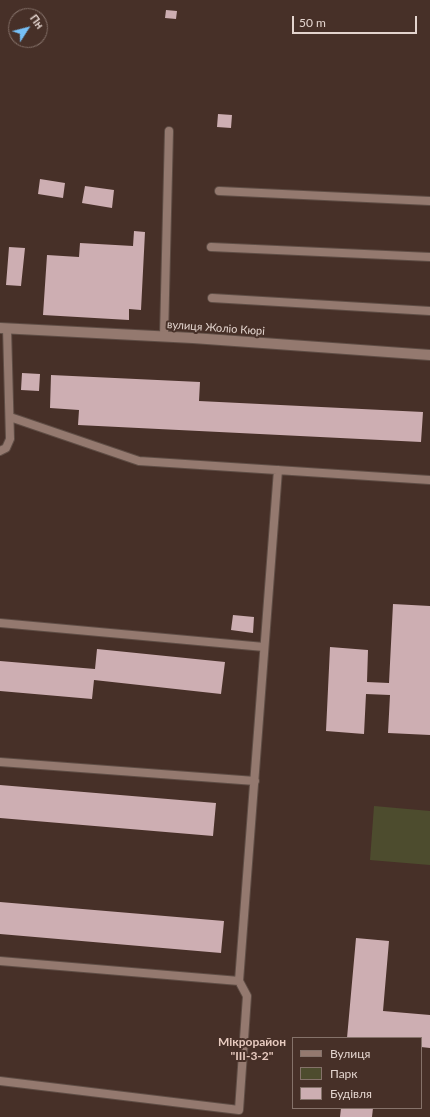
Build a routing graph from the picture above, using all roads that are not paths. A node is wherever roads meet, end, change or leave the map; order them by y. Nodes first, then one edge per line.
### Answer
1 (169, 131) dead end
2 (219, 191) dead end
3 (430, 201) edge
4 (211, 247) dead end
5 (430, 257) edge
6 (212, 298) dead end
7 (430, 311) edge
8 (3, 328) edge
9 (164, 336) junction
10 (430, 355) edge
11 (10, 417) junction
12 (0, 451) edge
13 (278, 470) junction
14 (430, 480) edge
15 (0, 623) edge
16 (264, 647) junction
17 (0, 762) edge
18 (255, 781) junction
19 (0, 961) edge
20 (239, 981) junction
21 (0, 1081) edge

1 - 9 lane
2 - 3 lane
4 - 5 lane
6 - 7 lane
8 - 9 street, вулиця Жоліо Кюрі
8 - 11 lane
9 - 10 street, вулиця Жоліо Кюрі
11 - 12 lane
11 - 13 lane
13 - 14 lane
13 - 16 lane
15 - 16 lane
16 - 18 lane
17 - 18 lane
18 - 20 lane
19 - 20 lane
20 - 21 lane

